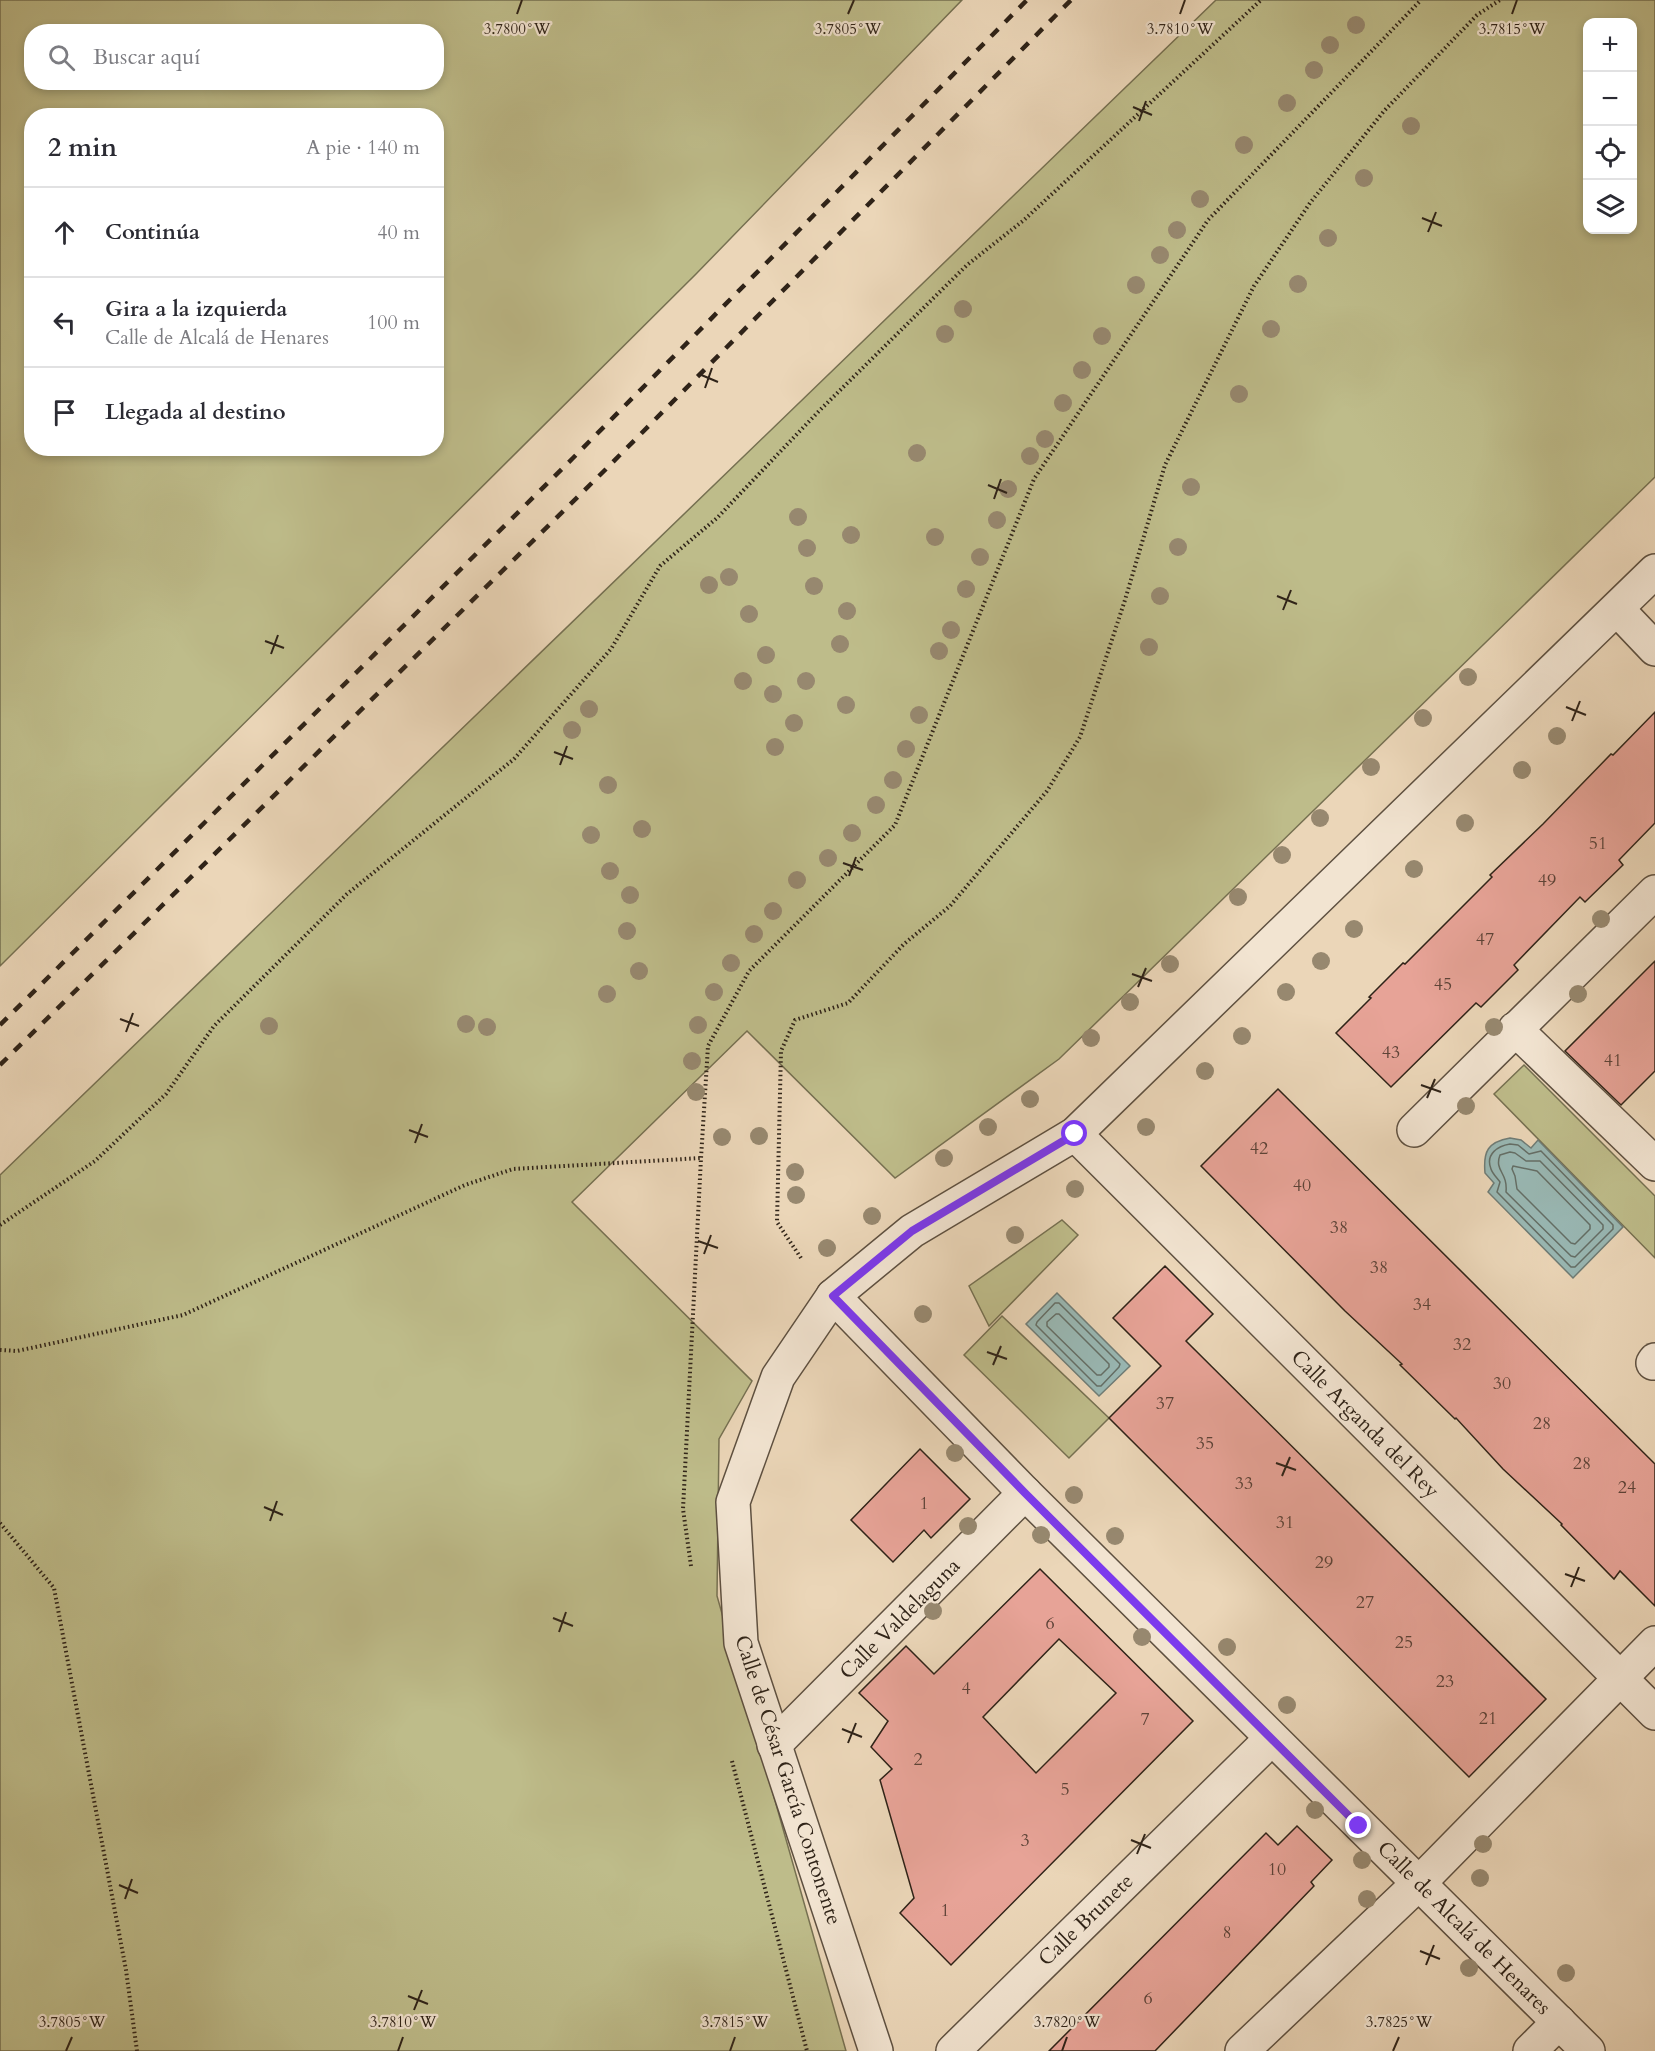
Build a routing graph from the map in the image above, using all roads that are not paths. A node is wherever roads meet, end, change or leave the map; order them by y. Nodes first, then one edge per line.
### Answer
1 (1655, 571) edge
2 (1617, 609) junction
3 (1655, 648) edge
4 (1655, 892) edge
5 (1515, 1029) junction
6 (1414, 1130) dead end
7 (1075, 1134) junction
8 (1655, 1164) edge
9 (833, 1296) junction
10 (1025, 1493) junction
11 (1655, 1643) edge
12 (1619, 1678) junction
13 (1655, 1713) edge
14 (1271, 1739) junction
15 (774, 1745) junction
16 (1419, 1883) junction
17 (1559, 2022) junction
18 (876, 2051) edge
19 (953, 2051) edge
20 (1242, 2051) edge
21 (1530, 2051) edge
22 (1588, 2051) edge

1 - 2 street
2 - 3 street
2 - 7 street
4 - 5 street
5 - 6 street
5 - 8 street
7 - 9 street
7 - 12 street, Calle Arganda del Rey
9 - 10 street, Calle de Alcalá de Henares
9 - 15 street, Calle de César García Contonente
10 - 14 street, Calle de Alcalá de Henares
10 - 15 street, Calle Valdelaguna
11 - 12 street
12 - 13 street, Calle Arganda del Rey
12 - 16 street
14 - 16 street, Calle de Alcalá de Henares
14 - 19 street, Calle Brunete
15 - 18 street, Calle de César García Contonente
16 - 17 street, Calle de Alcalá de Henares
16 - 20 street
17 - 21 street
17 - 22 street, Calle de Alcalá de Henares

